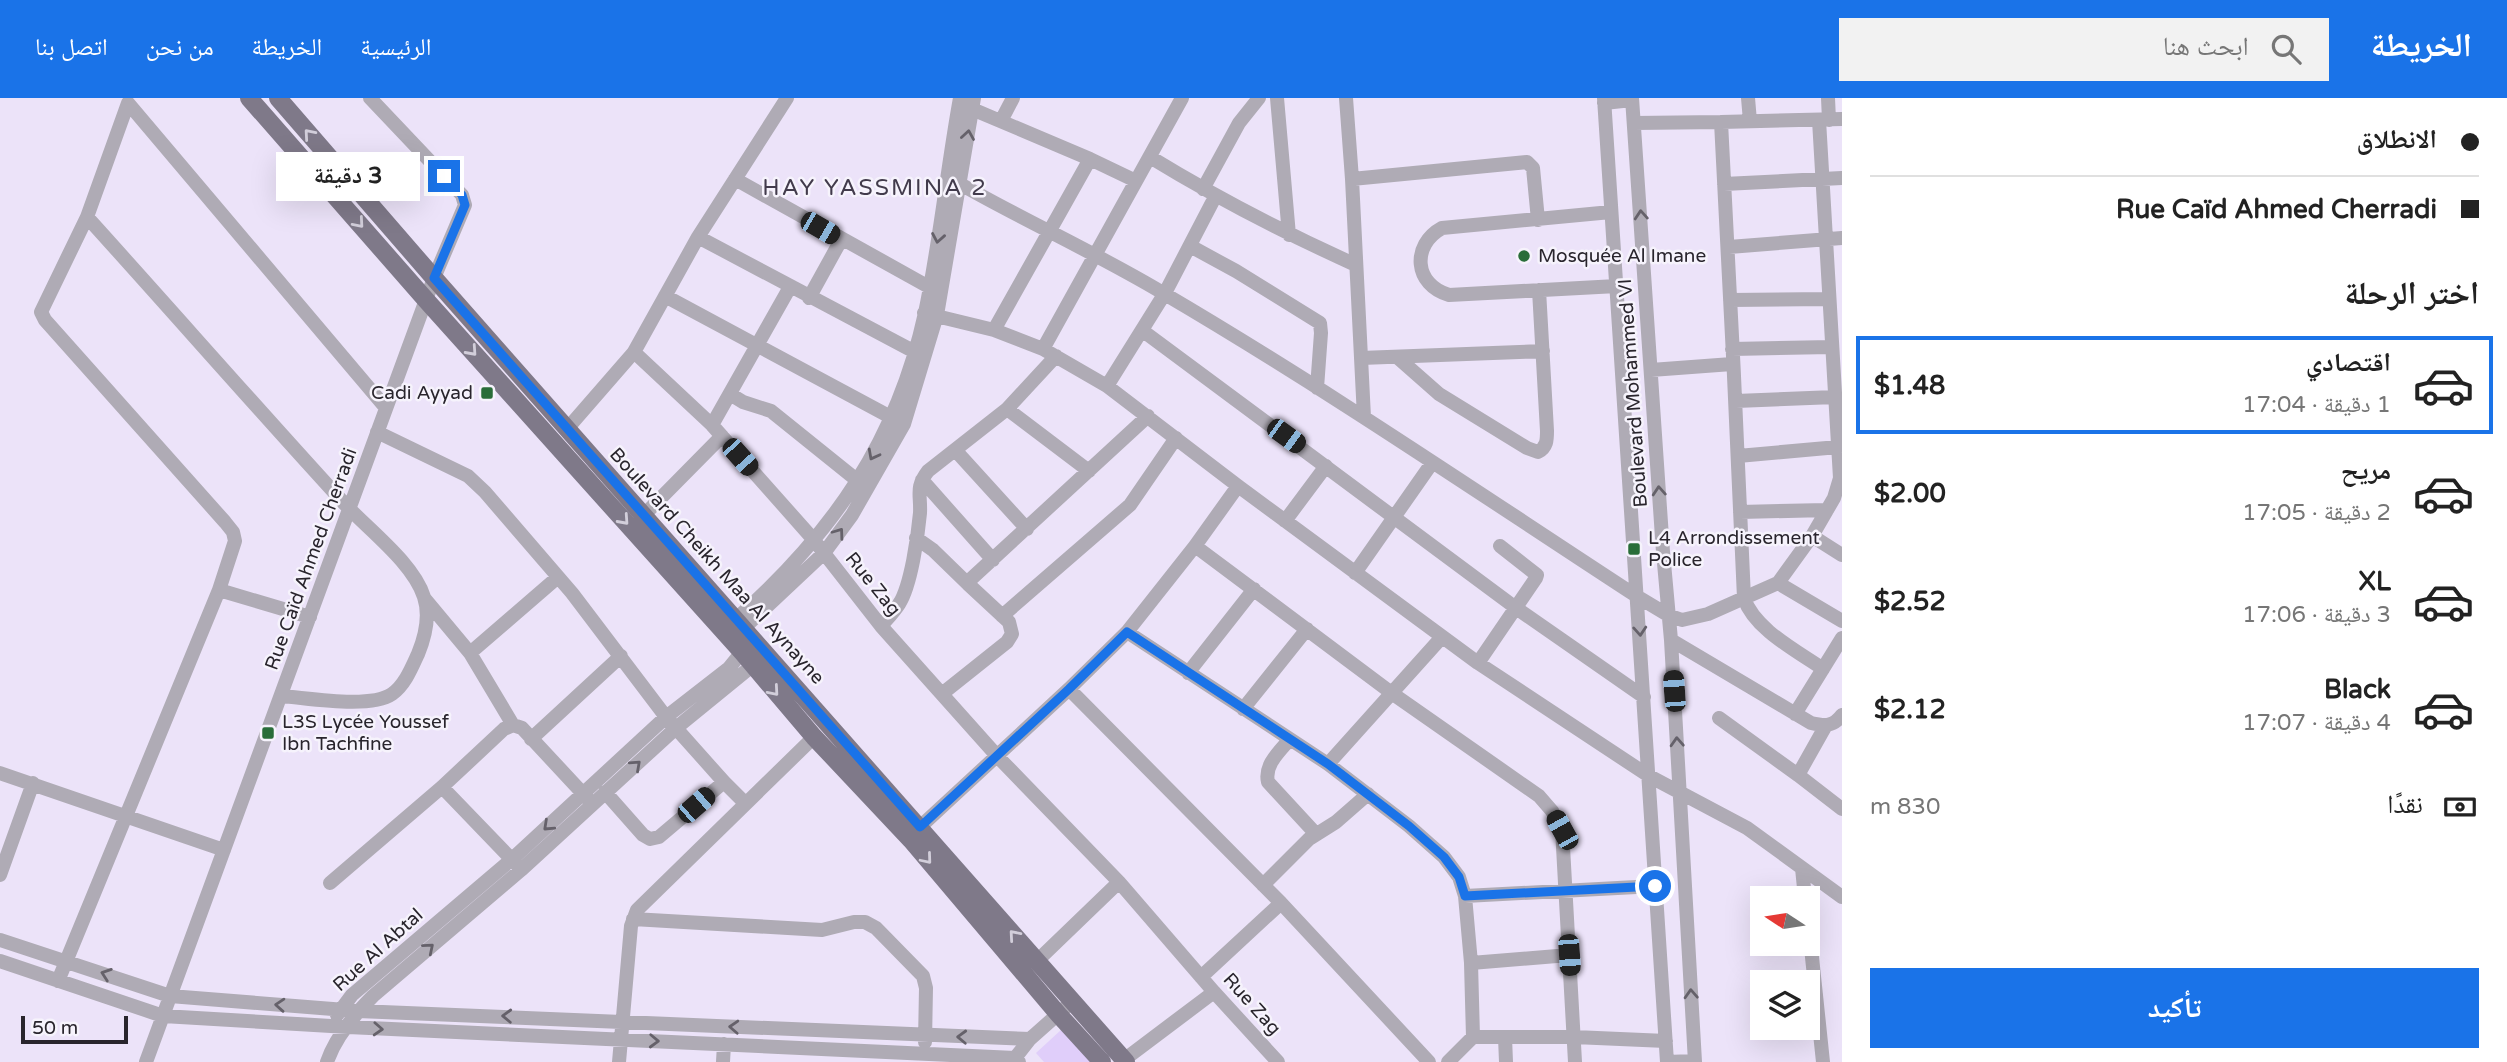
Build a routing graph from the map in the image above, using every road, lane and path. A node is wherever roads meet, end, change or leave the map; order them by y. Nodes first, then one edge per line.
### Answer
1 (249, 98) edge
2 (278, 98) edge
3 (370, 98) edge
4 (787, 98) edge
5 (960, 98) edge
6 (1013, 98) edge
7 (1182, 98) edge
8 (1259, 98) edge
9 (1278, 98) edge
10 (1346, 98) edge
11 (1748, 98) edge
12 (1828, 98) edge
13 (1632, 99) edge
14 (1604, 100) edge
15 (125, 101) edge
16 (973, 103) edge
17 (1830, 120) edge
18 (1001, 121) junction
19 (1749, 121) junction
20 (1721, 122) junction
21 (1634, 123) junction
22 (1150, 157) junction
23 (1090, 159) junction
24 (1822, 178) junction
25 (1842, 178) edge
26 (735, 179) junction
27 (1352, 179) junction
28 (954, 181) junction
29 (1136, 181) junction
30 (1724, 184) junction
31 (1209, 193) junction
32 (1611, 212) junction
33 (87, 216) junction
34 (1538, 220) junction
35 (1048, 229) junction
36 (1289, 235) junction
37 (698, 237) junction
38 (1842, 238) edge
39 (1826, 239) junction
40 (841, 240) junction
41 (1189, 246) junction
42 (1729, 247) junction
43 (1096, 254) junction
44 (1356, 265) junction
45 (434, 278) junction
46 (1617, 286) junction
47 (790, 287) junction
48 (929, 287) junction
49 (1539, 290) junction
50 (1165, 293) junction
51 (665, 296) junction
52 (810, 298) junction
53 (426, 300) junction
54 (1730, 300) junction
55 (1833, 304) edge
56 (931, 314) junction
57 (994, 330) junction
58 (1143, 331) junction
59 (756, 346) junction
60 (1831, 347) junction
61 (1543, 351) junction
62 (634, 352) junction
63 (915, 352) junction
64 (1049, 353) junction
65 (1732, 356) junction
66 (1397, 357) junction
67 (1361, 358) junction
68 (1651, 370) junction
69 (1107, 386) junction
70 (1317, 388) junction
71 (730, 394) junction
72 (1839, 399) edge
73 (1736, 401) junction
74 (386, 408) junction
75 (1006, 409) junction
76 (1148, 416) junction
77 (1364, 417) junction
78 (897, 421) junction
79 (567, 429) junction
80 (1839, 429) edge
81 (717, 431) junction
82 (377, 432) junction
83 (1176, 438) junction
84 (1838, 447) junction
85 (956, 451) junction
86 (1738, 456) junction
87 (1432, 463) junction
88 (1326, 466) junction
89 (1089, 471) junction
90 (1841, 478) edge
91 (922, 480) junction
92 (858, 481) junction
93 (1238, 486) junction
94 (349, 509) junction
95 (1827, 510) junction
96 (1741, 512) junction
97 (644, 515) junction
98 (1396, 516) junction
99 (1285, 521) junction
100 (1027, 529) junction
101 (1812, 536) junction
102 (916, 538) junction
103 (813, 539) junction
104 (1195, 546) junction
105 (1500, 546) dead end
106 (824, 553) junction
107 (1842, 555) edge
108 (993, 560) junction
109 (1355, 573) junction
110 (558, 577) junction
111 (973, 579) junction
112 (1778, 583) junction
113 (1254, 589) junction
114 (219, 590) junction
115 (1638, 597) junction
116 (425, 598) junction
117 (1744, 598) junction
118 (1516, 608) junction
119 (1668, 615) junction
120 (1002, 616) junction
121 (310, 617) junction
122 (745, 621) junction
123 (1842, 621) edge
124 (881, 626) junction
125 (1307, 628) junction
126 (1127, 632) junction
127 (1442, 637) junction
128 (1842, 638) edge
129 (1671, 640) junction
130 (470, 653) junction
131 (621, 656) junction
132 (747, 659) junction
133 (1478, 663) junction
134 (1823, 669) junction
135 (1188, 673) junction
136 (1069, 689) junction
137 (943, 693) junction
138 (1393, 694) junction
139 (282, 696) junction
140 (1644, 698) junction
141 (1243, 709) junction
142 (1795, 714) junction
143 (666, 717) junction
144 (1719, 718) dead end
145 (1836, 723) edge
146 (513, 725) junction
147 (677, 728) junction
148 (814, 737) junction
149 (531, 738) junction
150 (1290, 739) junction
151 (998, 757) junction
152 (1328, 764) junction
153 (0, 773) edge
154 (1798, 775) junction
155 (1649, 776) junction
156 (724, 782) junction
157 (33, 783) junction
158 (442, 787) junction
159 (605, 792) junction
160 (1680, 792) junction
161 (1367, 794) junction
162 (587, 799) junction
163 (745, 803) junction
164 (1842, 809) edge
165 (127, 818) junction
166 (920, 827) junction
167 (1316, 834) junction
168 (224, 850) junction
169 (517, 864) junction
170 (1802, 867) junction
171 (0, 875) edge
172 (1119, 882) junction
173 (330, 883) dead end
174 (1263, 885) junction
175 (1655, 886) junction
176 (1804, 886) edge
177 (1567, 892) junction
178 (1841, 893) edge
179 (1465, 896) junction
180 (1281, 903) junction
181 (633, 919) junction
182 (0, 940) edge
183 (1569, 955) junction
184 (1812, 956) edge
185 (0, 961) edge
186 (66, 961) junction
187 (1037, 961) junction
188 (1471, 963) junction
189 (1201, 976) junction
190 (58, 981) junction
191 (1214, 992) junction
192 (170, 996) junction
193 (1072, 1001) junction
194 (340, 1009) junction
195 (358, 1011) junction
196 (1059, 1015) junction
197 (163, 1016) junction
198 (623, 1021) junction
199 (331, 1026) junction
200 (348, 1027) junction
201 (823, 1032) junction
202 (926, 1036) junction
203 (1473, 1037) junction
204 (1505, 1037) junction
205 (1574, 1037) junction
206 (1030, 1039) junction
207 (621, 1040) junction
208 (1665, 1041) junction
209 (724, 1044) junction
210 (924, 1054) junction
211 (329, 1056) edge
212 (823, 1056) edge
213 (1017, 1060) edge
214 (1124, 1061) edge
215 (146, 1062) edge
216 (619, 1062) edge
217 (723, 1062) edge
218 (1102, 1062) edge
219 (1278, 1062) edge
220 (1429, 1062) edge
221 (1448, 1062) edge
222 (1506, 1062) edge
223 (1575, 1062) edge
224 (1667, 1062) edge
225 (1695, 1062) edge
226 (1823, 1062) edge

1 -> 53 main road, Boulevard Cheikh Maa Al Aynayne
45 -> 2 main road, Boulevard Cheikh Maa Al Aynayne
3 - 45 street, Rue Caïd Ahmed Cherradi
4 - 26 street
5 - 28 street
6 - 18 street
7 - 22 street
8 - 31 street
9 - 36 street
10 - 27 street
11 - 19 street
12 - 17 street
13 - 14 street
13 - 21 street, Boulevard Mohammed VI
14 - 32 street, Boulevard Mohammed VI
15 - 33 street
15 - 74 street
16 - 18 street
28 -> 16 street
17 - 19 street
17 - 24 street
18 - 23 street
19 - 20 street
20 - 21 street
20 - 30 street
68 -> 21 street, Boulevard Mohammed VI
22 - 29 street
22 - 31 street
23 - 29 street
23 - 35 street
24 - 25 street
24 - 30 street
24 - 39 street
26 - 37 street
26 - 40 street
27 - 34 street
27 - 44 street
28 - 35 street
28 -> 48 street
28 - 56 street
29 - 43 street
30 - 42 street
31 - 36 street
31 - 41 street
32 - 34 street
32 - 46 street, Boulevard Mohammed VI
33 - 94 street
33 - 114 street
34 - 49 street
35 - 43 street
35 - 57 street
36 - 44 street
37 - 47 street
37 - 51 street
38 - 39 street
39 - 42 street
39 - 55 street
40 - 48 street
40 - 52 street
41 - 50 street
41 - 70 street
42 - 54 street
43 - 50 street
43 - 64 street
44 - 67 street
45 - 53 street, Rue Caïd Ahmed Cherradi
45 - 79 main road, Boulevard Cheikh Maa Al Aynayne
46 - 49 street
46 - 115 street, Boulevard Mohammed VI
47 - 52 street
47 - 59 street
48 - 56 street
49 - 61 street
50 - 58 street
50 - 70 street
51 - 59 street
51 - 62 street
52 - 63 street
53 - 74 street, Rue Caïd Ahmed Cherradi
53 -> 132 main road, Boulevard Cheikh Maa Al Aynayne
54 - 55 street
54 - 65 street
55 - 60 street
56 - 57 street
56 - 63 street
56 - 78 street
57 - 64 street
58 - 69 street
58 - 88 street
59 - 71 street
59 - 78 street
60 - 65 street
60 - 72 street
61 - 66 street
61 - 66 street
62 - 79 street
62 - 81 street, Rue Zag
63 - 78 street
64 - 69 street
64 - 75 street
65 - 68 street
65 - 73 street
66 - 67 street
67 - 77 street
119 -> 68 street, Boulevard Mohammed VI
69 - 76 street
70 - 77 street
71 - 81 street
71 - 92 street
72 - 73 street
72 - 80 street
73 - 86 street
74 - 82 street, Rue Caïd Ahmed Cherradi
75 - 85 street
75 - 89 street
76 - 83 street
76 - 89 street
77 - 87 street
78 -> 92 street
106 -> 78 street
79 - 97 main road, Boulevard Cheikh Maa Al Aynayne
80 - 84 street
81 - 97 street
81 - 103 street, Rue Zag
82 - 94 street, Rue Caïd Ahmed Cherradi
82 - 110 street
83 - 93 street
83 - 120 street
84 - 86 street
84 - 90 street
85 - 91 street
85 - 100 street
86 - 96 street
87 - 98 street
87 - 115 street
88 - 98 street
88 - 99 street
89 - 100 street
90 - 95 street
91 - 102 street
91 - 108 street
92 - 103 street
93 - 99 street
93 - 104 street
94 - 116 street
94 - 121 street, Rue Caïd Ahmed Cherradi
95 - 96 street
95 - 101 street
96 - 117 street
97 - 122 main road, Boulevard Cheikh Maa Al Aynayne
98 - 109 street
98 - 118 street
99 - 109 street
100 - 108 street
101 - 107 street
101 - 112 street
102 - 111 street
102 - 124 street
103 - 106 street, Rue Zag
103 - 122 street
104 - 113 street
104 - 126 street
105 - 118 street
106 - 122 street
106 - 124 street, Rue Zag
108 - 111 street
109 - 127 street
110 - 130 street
110 - 131 street
111 - 120 street
112 - 117 street
112 - 123 street
113 - 125 street
113 - 135 street
114 - 121 street
114 - 165 street
115 - 119 street
115 -> 140 street, Boulevard Mohammed VI
116 - 130 street
116 - 139 street
117 - 119 street
117 - 134 street
118 - 133 street
118 - 140 street
119 - 129 street, Boulevard Mohammed VI
120 - 137 street
121 - 139 street, Rue Caïd Ahmed Cherradi
122 - 166 main road, Boulevard Cheikh Maa Al Aynayne
124 - 137 street, Rue Zag
125 - 138 street
125 - 141 street
126 - 135 street
126 - 136 street
127 - 133 street
127 - 138 street
128 - 134 street
129 - 142 street
160 -> 129 street, Boulevard Mohammed VI
130 - 146 street
131 - 143 street
131 - 149 street
132 - 143 street, Rue Al Abtal
132 - 147 street, Rue Al Abtal
132 -> 148 main road, Boulevard Cheikh Maa Al Aynayne
133 - 155 street
134 - 142 street
135 - 141 street
136 - 151 street
136 - 174 street
137 - 151 street, Rue Zag
138 - 152 street
138 - 177 street
139 - 168 street, Rue Caïd Ahmed Cherradi
140 - 155 street, Boulevard Mohammed VI
141 - 150 street
142 - 145 street
143 - 147 street
143 - 162 street, Rue Al Abtal
144 - 154 street
145 - 154 street
146 - 149 street
146 - 158 street
147 - 156 street
159 -> 147 street, Rue Al Abtal
148 - 163 street
148 -> 196 main road, Boulevard Cheikh Maa Al Aynayne
149 - 162 street
150 - 152 street
150 - 167 street
151 - 166 street
151 - 172 street, Rue Zag
152 - 161 street
153 - 157 street
154 - 164 street
155 - 160 street
155 - 175 street, Boulevard Mohammed VI
156 - 159 street
156 - 163 street
157 - 165 street
157 - 171 street
158 - 169 street
158 - 173 street
159 - 162 street, Rue Al Abtal
160 - 170 street
225 -> 160 street, Boulevard Mohammed VI
161 - 167 street
161 - 179 street
162 - 169 street, Rue Al Abtal
163 - 181 street
165 - 168 street
165 - 186 street
187 -> 166 main road, Boulevard Cheikh Maa Al Aynayne
167 - 174 street
168 - 192 street, Rue Caïd Ahmed Cherradi
169 - 194 street, Rue Al Abtal
195 -> 169 street, Rue Al Abtal
170 - 176 street
170 - 178 street
172 - 187 street
172 - 189 street, Rue Zag
174 - 180 street
175 - 177 street
175 - 208 street, Boulevard Mohammed VI
177 - 179 street
177 - 183 street
179 - 188 street
180 - 189 street
180 - 220 street
181 - 198 street
181 - 202 street
182 - 186 street
183 - 188 street
183 - 205 street
184 - 226 street
185 - 190 street
186 - 190 street
192 -> 186 street
187 - 193 main road, Boulevard Cheikh Maa Al Aynayne
188 - 203 street
189 - 191 street, Rue Zag
190 - 197 street
191 - 214 street
191 - 219 street, Rue Zag
194 -> 192 street
192 - 197 street, Rue Caïd Ahmed Cherradi
193 - 196 street
193 - 214 main road, Boulevard Cheikh Maa Al Aynayne
194 - 195 street
194 - 199 street, Rue Al Abtal
198 -> 195 street
195 - 200 street, Rue Al Abtal
196 - 206 street
196 - 218 main road, Boulevard Cheikh Maa Al Aynayne
197 - 199 street
197 - 215 street, Rue Caïd Ahmed Cherradi
201 -> 198 street
198 - 207 street
199 - 200 street
199 - 211 street, Rue Al Abtal
200 -> 207 street
200 - 211 street, Rue Al Abtal
201 - 202 street
201 - 212 street
206 -> 202 street
202 - 210 street
203 - 204 street
203 - 221 street
204 - 205 street
204 - 222 street
205 - 208 street
205 - 223 street
206 - 213 street
207 -> 209 street
207 - 216 street
208 - 224 street, Boulevard Mohammed VI
209 - 212 street
209 - 217 street
210 - 212 street
210 - 213 street
224 - 225 street

